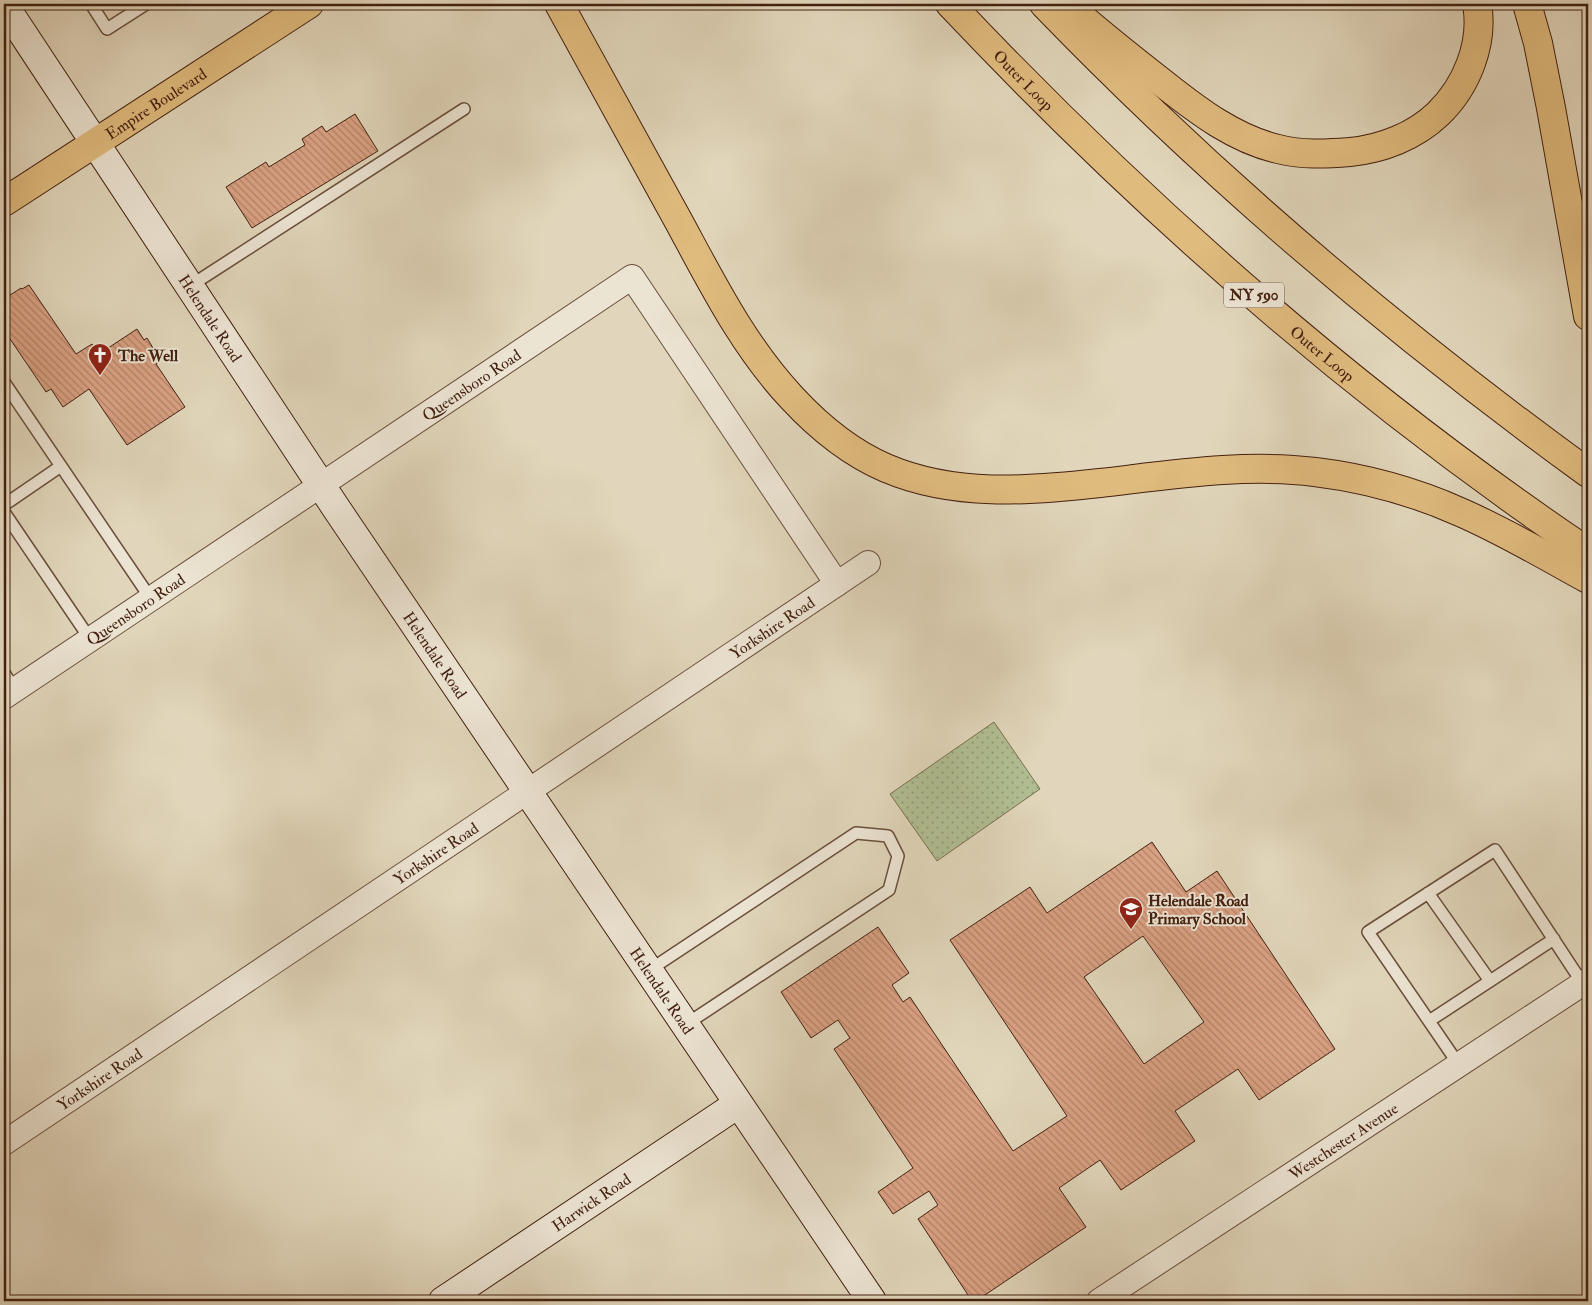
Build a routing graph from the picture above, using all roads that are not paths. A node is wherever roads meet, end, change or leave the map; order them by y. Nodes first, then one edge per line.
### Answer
1 (91, 4) edge
2 (146, 4) edge
3 (309, 4) edge
4 (559, 4) edge
5 (950, 4) edge
6 (1044, 4) edge
7 (1067, 4) edge
8 (1477, 4) edge
9 (1526, 4) edge
10 (4, 5) edge
11 (464, 109) dead end
12 (94, 142) junction
13 (4, 202) edge
14 (190, 286) junction
15 (1588, 316) edge
16 (4, 382) edge
17 (61, 466) junction
18 (1588, 473) edge
19 (321, 484) junction
20 (4, 505) edge
21 (4, 512) edge
22 (1588, 552) edge
23 (868, 563) dead end
24 (1588, 579) edge
25 (837, 584) junction
26 (151, 598) junction
27 (90, 639) junction
28 (7, 687) edge
29 (527, 793) junction
30 (1428, 893) junction
31 (1554, 939) junction
32 (648, 971) junction
33 (1490, 981) junction
34 (1586, 982) edge
35 (1429, 1021) junction
36 (685, 1025) junction
37 (1459, 1065) junction
38 (738, 1104) junction
39 (4, 1144) edge
40 (443, 1301) edge
41 (872, 1301) edge
42 (1099, 1301) edge

1 - 2 lane
3 - 12 main road, Empire Boulevard
4 - 24 main road
5 - 22 main road, Outer Loop / NY 590
6 - 18 main road
7 - 8 main road
9 - 15 main road
10 - 12 street, Helendale Road
11 - 14 lane
12 - 13 main road, Empire Boulevard
12 - 14 street, Helendale Road
14 - 19 street, Helendale Road
16 - 17 lane
17 - 20 lane
17 - 26 lane
19 - 25 street, Queensboro Road
19 - 26 street, Queensboro Road
19 - 29 street, Helendale Road
21 - 27 lane
23 - 25 street, Yorkshire Road
25 - 29 street, Yorkshire Road
26 - 27 street, Queensboro Road
27 - 28 street, Queensboro Road
29 - 32 street, Helendale Road
29 - 39 street, Yorkshire Road
30 - 31 lane
30 - 33 lane
30 - 35 lane
31 - 33 lane
31 - 34 lane
32 - 36 street, Helendale Road
32 - 36 lane
33 - 35 lane
34 - 37 street, Westchester Avenue
35 - 37 lane
36 - 38 street, Helendale Road
37 - 42 street, Westchester Avenue
38 - 40 street, Harwick Road
38 - 41 street, Helendale Road

